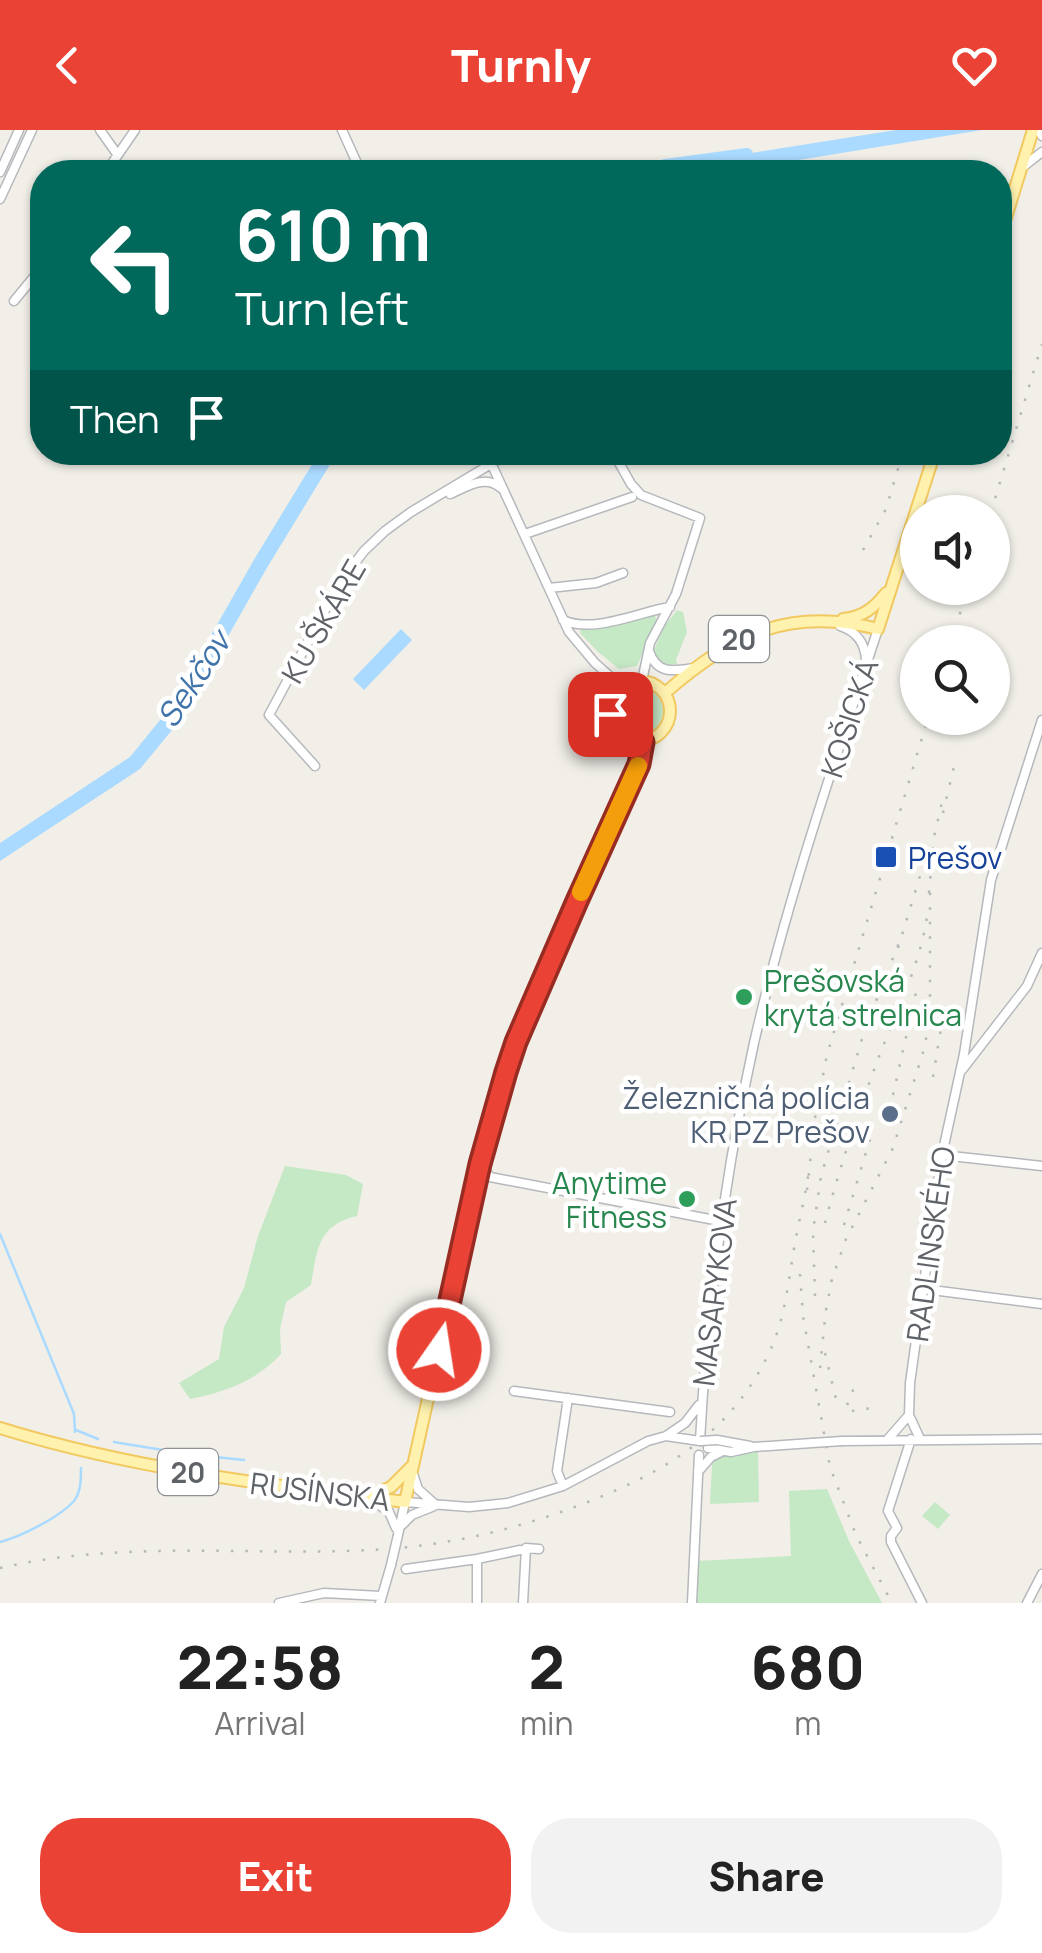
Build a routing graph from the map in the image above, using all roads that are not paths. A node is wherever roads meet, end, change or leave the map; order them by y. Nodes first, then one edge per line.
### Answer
1 (19, 130) edge
2 (32, 130) edge
3 (100, 130) edge
4 (135, 130) edge
5 (342, 130) edge
6 (1037, 131) edge
7 (1042, 152) edge
8 (118, 154) junction
9 (114, 160) edge
10 (355, 160) edge
11 (1020, 168) junction
12 (0, 172) edge
13 (1012, 196) edge
14 (0, 199) edge
15 (30, 282) edge
16 (28, 284) junction
17 (30, 288) edge
18 (14, 301) dead end
19 (490, 465) edge
20 (492, 465) edge
21 (621, 465) edge
22 (931, 465) edge
23 (505, 492) junction
24 (632, 498) dead end
25 (423, 505) junction
26 (524, 534) junction
27 (623, 573) dead end
28 (892, 586) junction
29 (549, 588) junction
30 (670, 607) junction
31 (563, 620) junction
32 (827, 621) junction
33 (878, 629) junction
34 (648, 649) junction
35 (866, 664) junction
36 (699, 667) junction
37 (642, 681) junction
38 (619, 690) junction
39 (665, 693) junction
40 (1042, 720) edge
41 (643, 742) junction
42 (315, 766) dead end
43 (1042, 953) edge
44 (768, 986) joint
45 (960, 1074) junction
46 (942, 1154) junction
47 (480, 1164) junction
48 (1042, 1166) edge
49 (490, 1177) junction
50 (476, 1186) junction
51 (720, 1222) junction
52 (924, 1288) junction
53 (1042, 1304) edge
54 (514, 1390) dead end
55 (568, 1398) junction
56 (701, 1400) junction
57 (670, 1412) dead end
58 (909, 1416) junction
59 (0, 1428) edge
60 (671, 1436) junction
61 (1042, 1438) edge
62 (915, 1439) junction
63 (888, 1440) junction
64 (704, 1445) junction
65 (754, 1447) junction
66 (723, 1452) junction
67 (412, 1467) junction
68 (698, 1472) junction
69 (563, 1486) junction
70 (367, 1497) junction
71 (405, 1502) junction
72 (436, 1505) junction
73 (398, 1531) junction
74 (523, 1549) junction
75 (539, 1549) dead end
76 (477, 1560) junction
77 (406, 1570) dead end
78 (1042, 1574) edge
79 (381, 1600) edge
80 (279, 1603) edge
81 (476, 1603) edge
82 (523, 1603) edge
83 (692, 1603) edge
84 (922, 1603) edge
85 (1026, 1603) edge

1 - 12 street
2 - 14 street
3 - 8 street
4 - 8 street
5 - 10 street
6 - 11 main road
7 - 11 street
8 - 9 street
11 - 13 main road
15 - 16 street
16 - 17 street
16 - 18 street
19 - 25 street, KU ŠKÁRE
20 - 23 street
21 - 30 street
22 - 28 main road, KOŠICKÁ
23 - 25 street
23 - 26 street
24 - 26 street
25 - 42 street, KU ŠKÁRE
26 - 29 street
27 - 29 street
28 - 32 main road
28 - 33 main road, KOŠICKÁ
29 - 31 street
30 - 31 street
30 - 34 street
31 - 38 street
32 - 33 main road, 20
32 - 35 street
32 - 36 main road, 20
33 - 35 street, KOŠICKÁ
34 - 36 street
34 - 37 street
35 - 44 street, KOŠICKÁ
36 - 39 main road, 20
37 - 38 main road
37 - 39 main road
38 - 41 main road
39 - 41 main road
40 - 45 street, RADLINSKÉHO
41 - 47 main road
43 - 45 street, RADLINSKÉHO
44 - 51 street, MASARYKOVA
45 - 46 street, RADLINSKÉHO
46 - 48 street
46 - 52 street, RADLINSKÉHO
47 - 49 street
47 - 50 main road
49 - 50 street
49 - 51 street
50 - 67 main road
51 - 56 street, MASARYKOVA
52 - 53 street
52 - 58 street, RADLINSKÉHO
54 - 55 street
55 - 57 street
55 - 69 street
56 - 60 street
56 - 64 street, MASARYKOVA
58 - 62 street, RADLINSKÉHO
58 - 63 street
59 - 70 main road, RUSÍNSKA / 20
60 - 64 street
60 - 69 street
61 - 62 street
62 - 63 street
62 - 84 street
63 - 65 street, bridge
64 - 65 street, bridge
64 - 66 street
64 - 68 street, MASARYKOVA, bridge
65 - 66 street
66 - 68 street
67 - 70 main road
67 - 71 main road
67 - 72 street
68 - 83 street, MASARYKOVA
69 - 72 street
70 - 71 main road, RUSÍNSKA / 20
70 - 73 street
71 - 72 street
71 - 73 street
72 - 73 street
73 - 79 street, bridge
74 - 75 street
74 - 76 street
74 - 82 street
76 - 77 street
76 - 81 street
78 - 85 street
79 - 80 street

